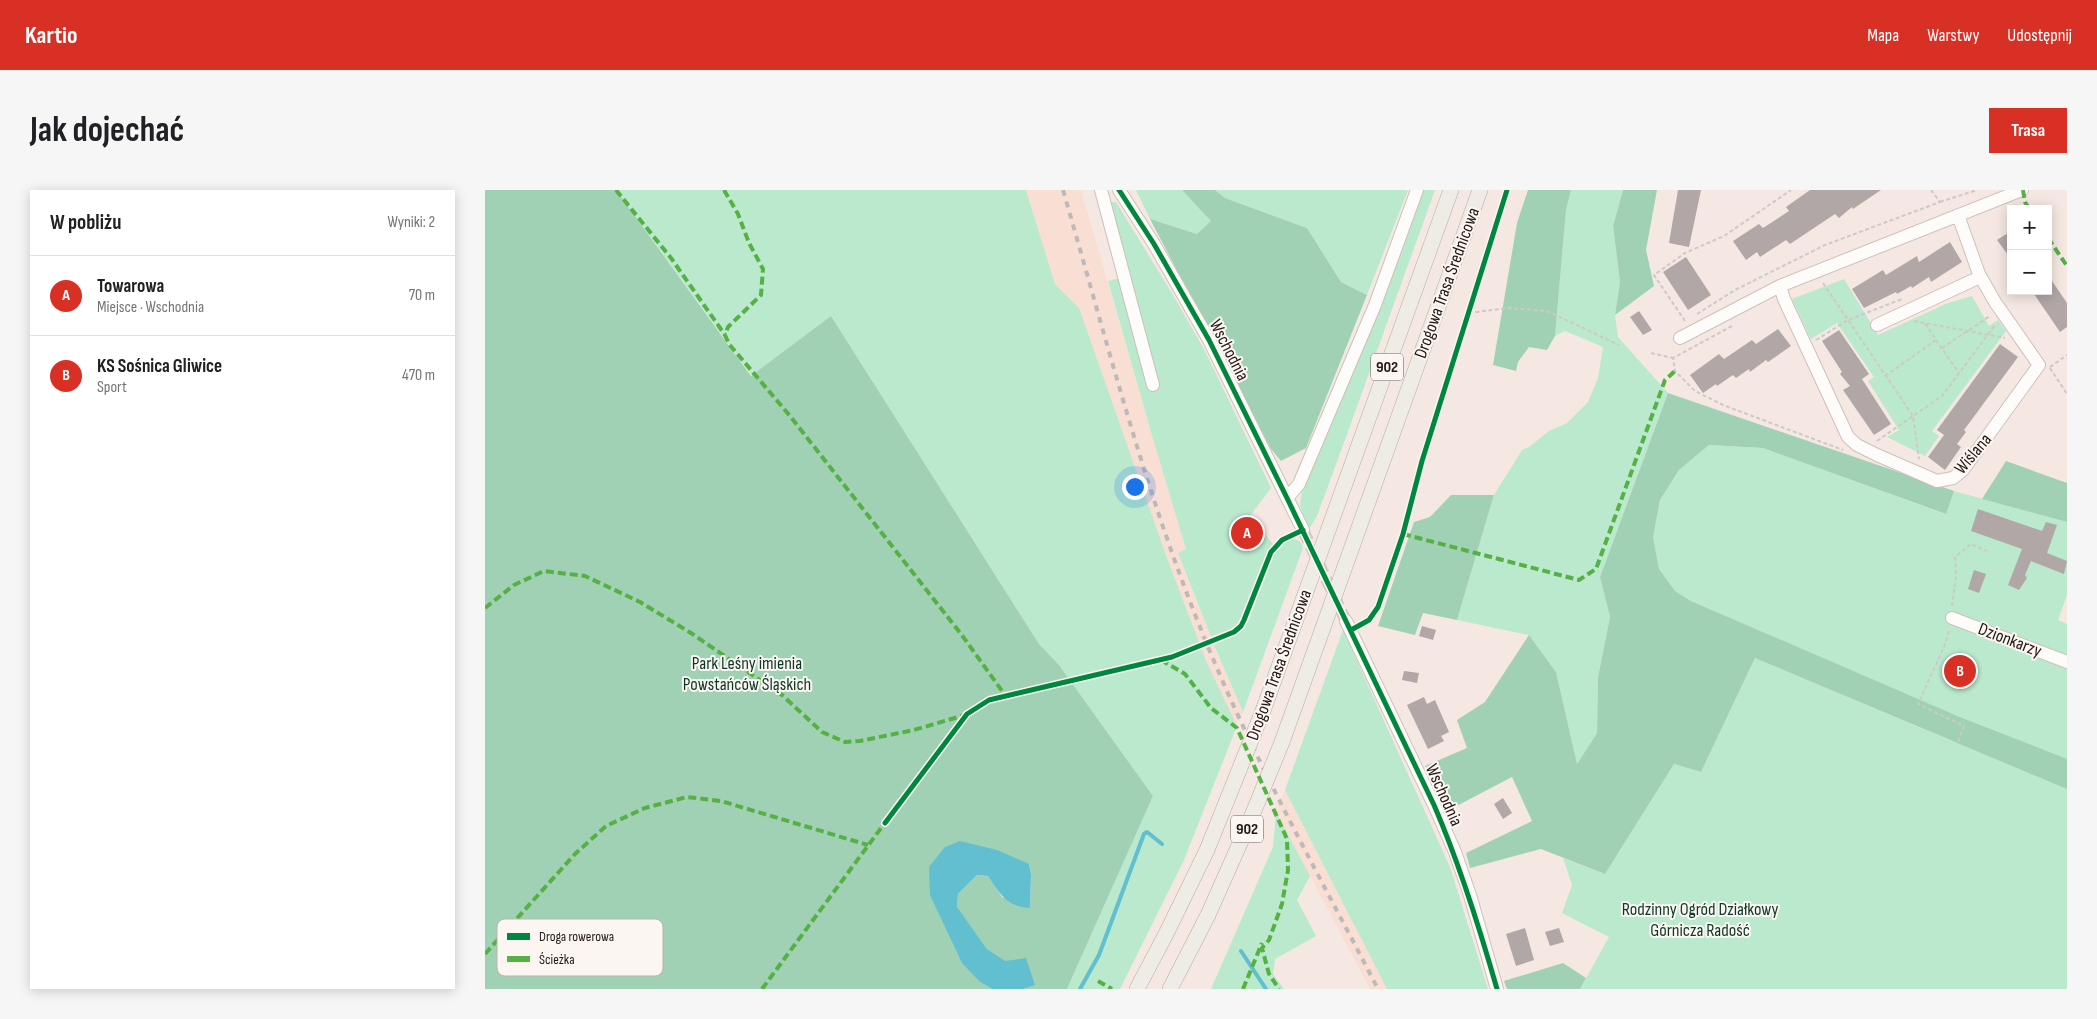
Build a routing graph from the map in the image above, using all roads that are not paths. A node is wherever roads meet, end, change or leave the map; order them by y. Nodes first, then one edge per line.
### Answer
1 (1101, 190) edge
2 (1119, 190) edge
3 (1417, 190) edge
4 (1451, 190) edge
5 (1480, 190) edge
6 (2022, 190) edge
7 (1990, 196) edge
8 (1958, 215) junction
9 (1980, 278) junction
10 (1780, 286) junction
11 (1877, 324) dead end
12 (1680, 332) road end
13 (1153, 385) dead end
14 (1287, 498) junction
15 (1303, 530) tunnel mouth
16 (1952, 618) road end
17 (1346, 621) tunnel mouth
18 (2067, 662) edge
19 (1137, 989) edge
20 (1169, 989) edge
21 (1497, 989) edge

1 - 13 street
2 - 14 street, Wschodnia
3 - 14 street
4 - 19 main road, Drogowa Trasa Średnicowa / 902, bridge
5 - 20 main road, Drogowa Trasa Średnicowa / 902, bridge
6 - 7 street
7 - 8 street
8 - 9 street, Wiślana
8 - 10 street
9 - 10 street, Wiślana
9 - 11 street
10 - 12 street
14 - 15 street, Wschodnia
16 - 18 street, Dzionkarzy
17 - 21 street, Wschodnia

